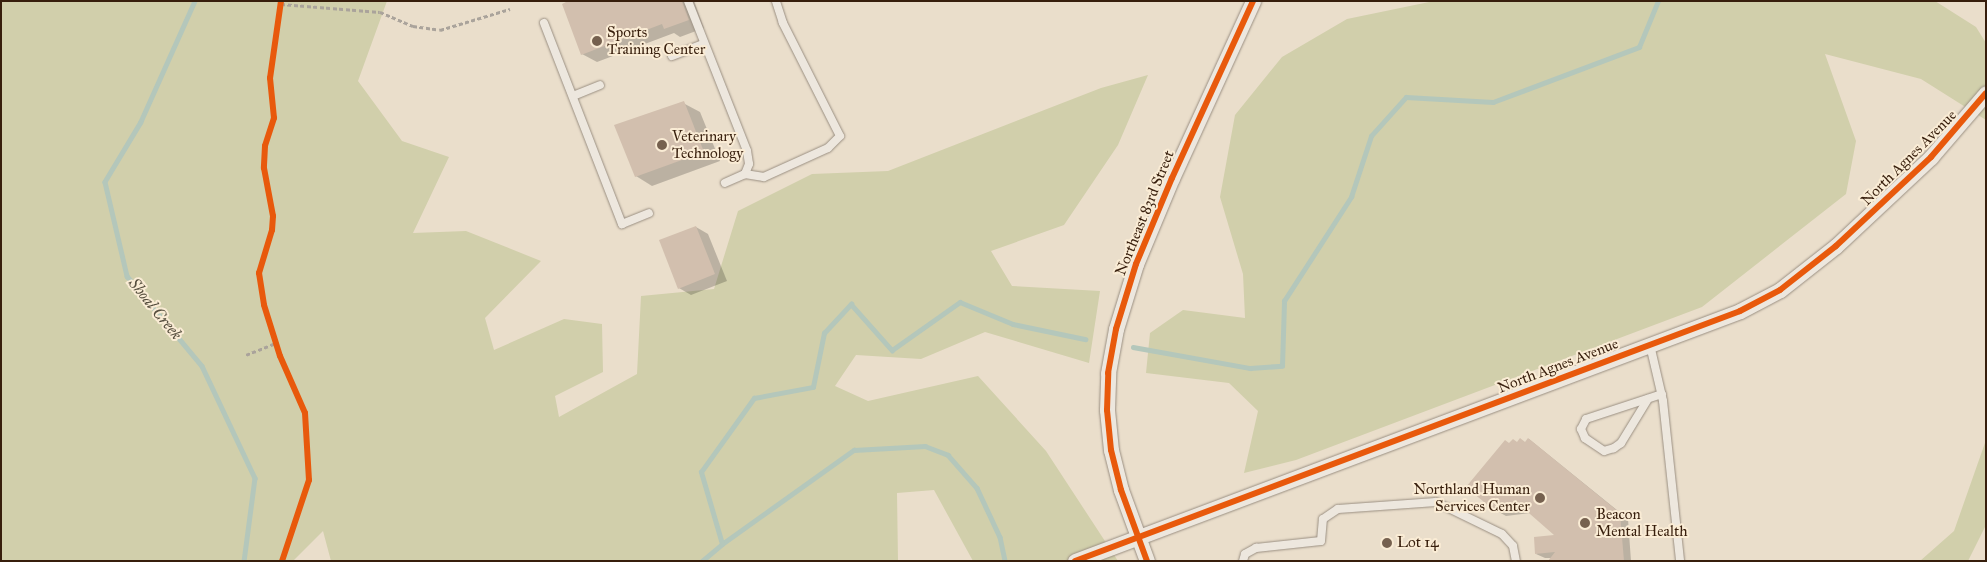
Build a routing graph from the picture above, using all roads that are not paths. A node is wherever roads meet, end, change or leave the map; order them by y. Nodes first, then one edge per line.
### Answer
1 (688, 1) edge
2 (776, 1) edge
3 (1253, 1) edge
4 (544, 22) dead end
5 (704, 44) junction
6 (672, 56) dead end
7 (600, 85) dead end
8 (1986, 93) edge
9 (572, 96) junction
10 (745, 174) junction
11 (725, 183) dead end
12 (649, 213) dead end
13 (1650, 345) junction
14 (1662, 394) junction
15 (1648, 399) junction
16 (1139, 537) junction
17 (1075, 561) edge
18 (1147, 561) edge
19 (1243, 561) edge
20 (1516, 561) edge
21 (1680, 561) edge

1 - 5 lane
2 - 10 lane
3 - 16 street, Northeast 83rd Street
4 - 9 lane
5 - 6 lane
5 - 10 lane
7 - 9 lane
8 - 13 street, North Agnes Avenue
9 - 12 lane
10 - 11 lane
13 - 14 lane
13 - 16 street, North Agnes Avenue
14 - 15 lane
14 - 21 lane
15 - 15 lane
16 - 17 street, North Agnes Avenue
16 - 18 street, Northeast 83rd Street
19 - 20 lane

